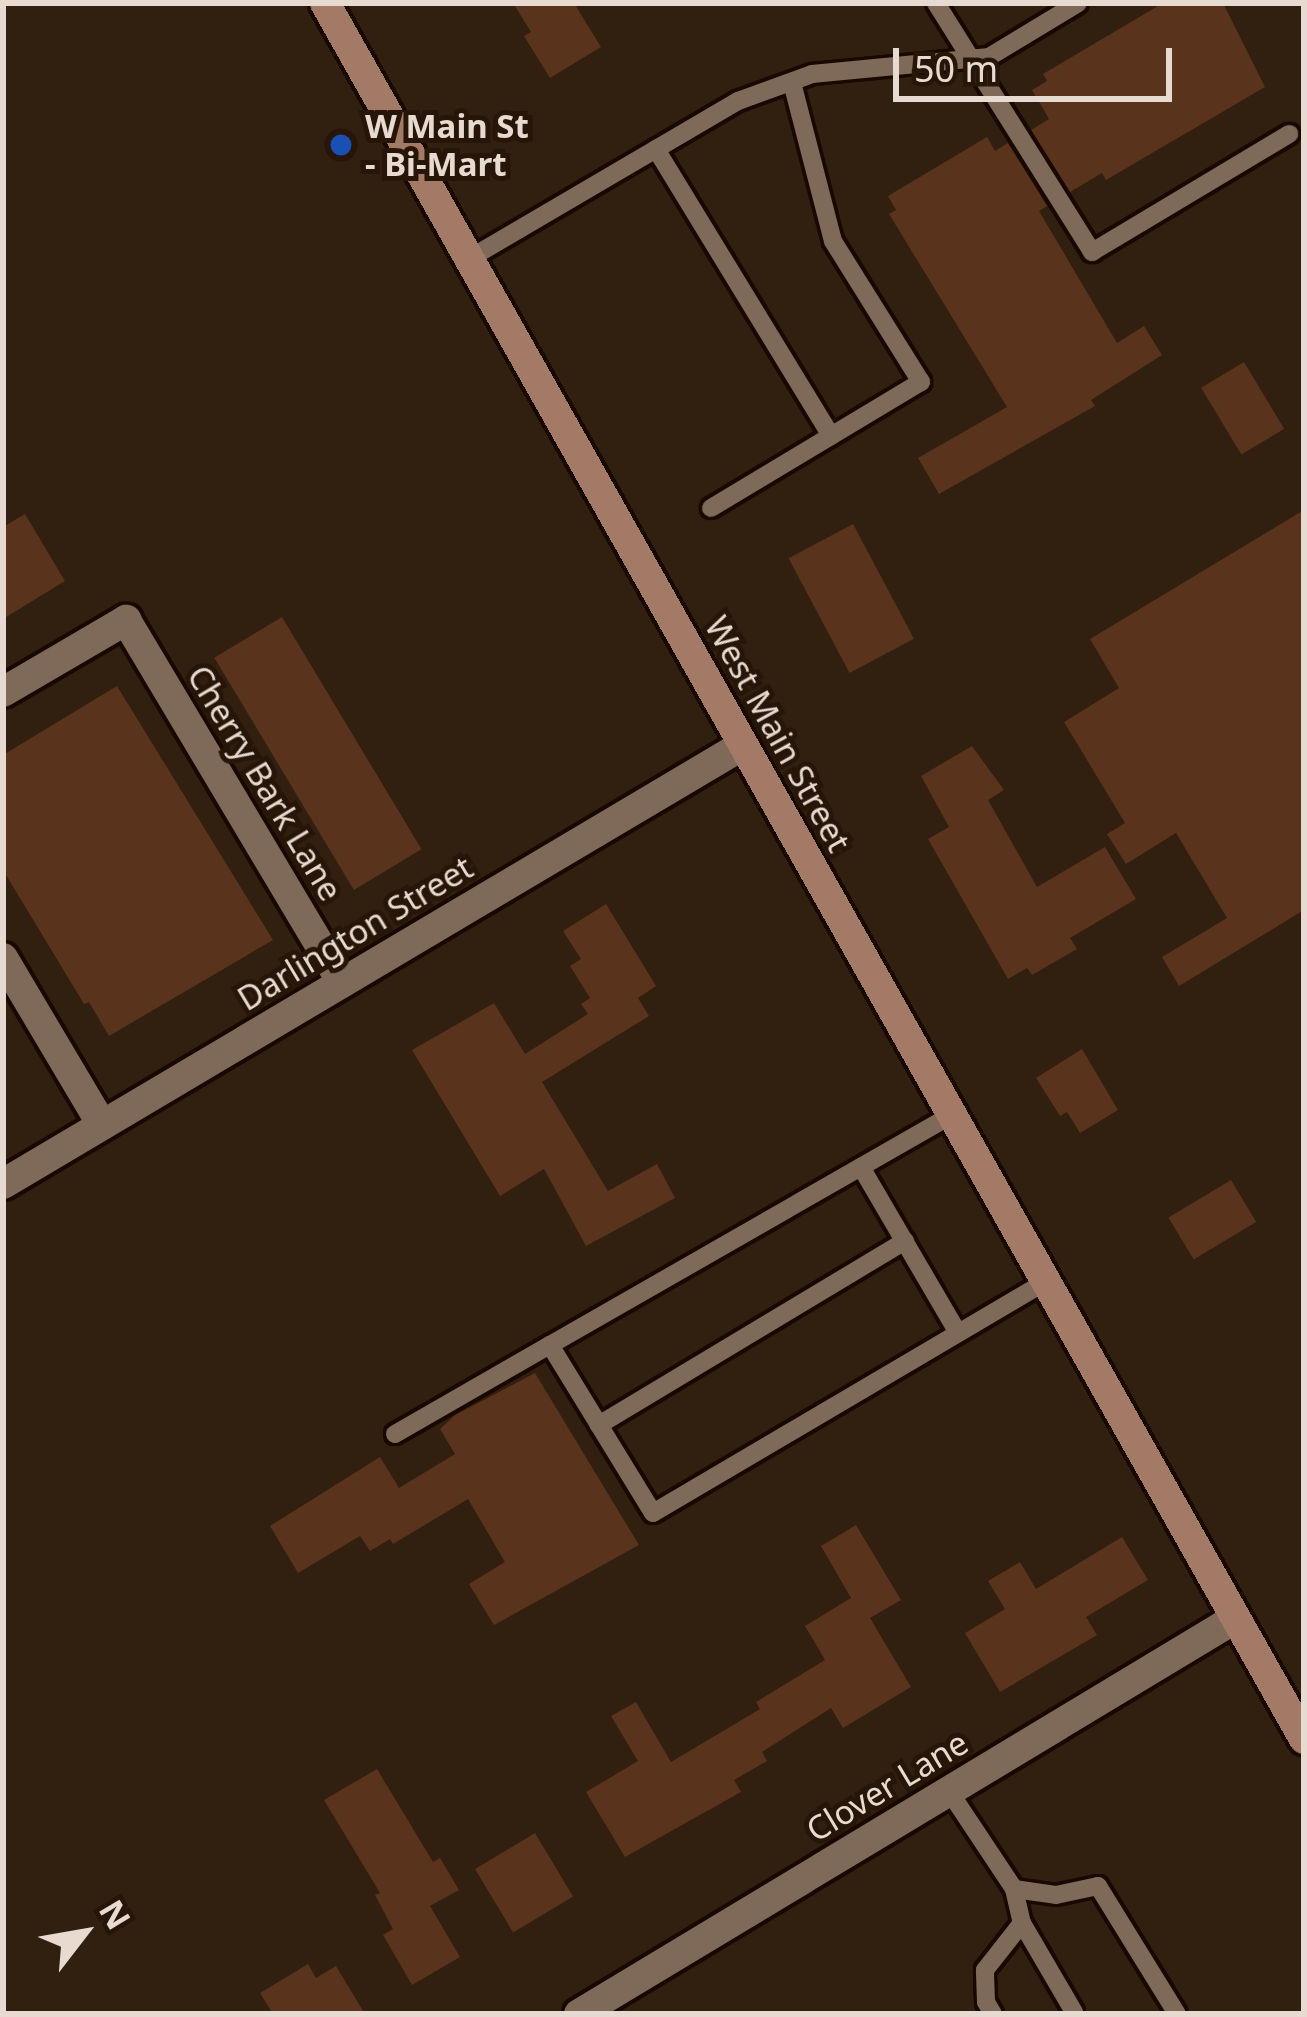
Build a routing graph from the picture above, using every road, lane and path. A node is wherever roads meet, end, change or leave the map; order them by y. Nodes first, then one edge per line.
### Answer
1 (325, 3) edge
2 (936, 3) edge
3 (1078, 3) edge
4 (971, 59) junction
5 (792, 82) junction
6 (1289, 134) dead end
7 (656, 149) junction
8 (467, 260) junction
9 (831, 436) junction
10 (711, 508) dead end
11 (3, 692) edge
12 (743, 745) junction
13 (3, 958) edge
14 (342, 982) junction
15 (950, 1116) junction
16 (102, 1125) junction
17 (862, 1167) junction
18 (3, 1184) edge
19 (904, 1241) junction
20 (1044, 1283) junction
21 (958, 1333) junction
22 (550, 1345) junction
23 (599, 1425) junction
24 (395, 1434) dead end
25 (1233, 1620) junction
26 (1304, 1739) edge
27 (949, 1791) junction
28 (1014, 1889) junction
29 (1022, 1924) junction
30 (1074, 2012) edge
31 (579, 2014) edge
32 (993, 2014) edge
33 (1177, 2014) edge

1 - 8 main road, West Main Street
2 - 4 lane
3 - 4 lane
4 - 5 lane
4 - 6 lane
5 - 7 lane
5 - 9 lane
7 - 8 lane
7 - 9 lane
8 - 12 main road, West Main Street
9 - 10 lane
11 - 14 street, Cherry Bark Lane
12 - 14 street, Darlington Street
12 - 15 main road, West Main Street
13 - 16 street
14 - 16 street, Darlington Street
15 - 17 lane
15 - 20 main road, West Main Street
16 - 18 street, Darlington Street
17 - 19 lane
17 - 22 lane
19 - 21 lane
19 - 23 lane
20 - 21 lane
20 - 25 main road, West Main Street
21 - 23 lane
22 - 23 lane
22 - 24 lane
25 - 26 main road
25 - 27 street, Clover Lane
27 - 28 lane
27 - 31 street, Clover Lane
28 - 29 lane
28 - 33 lane
29 - 30 lane
29 - 32 lane

